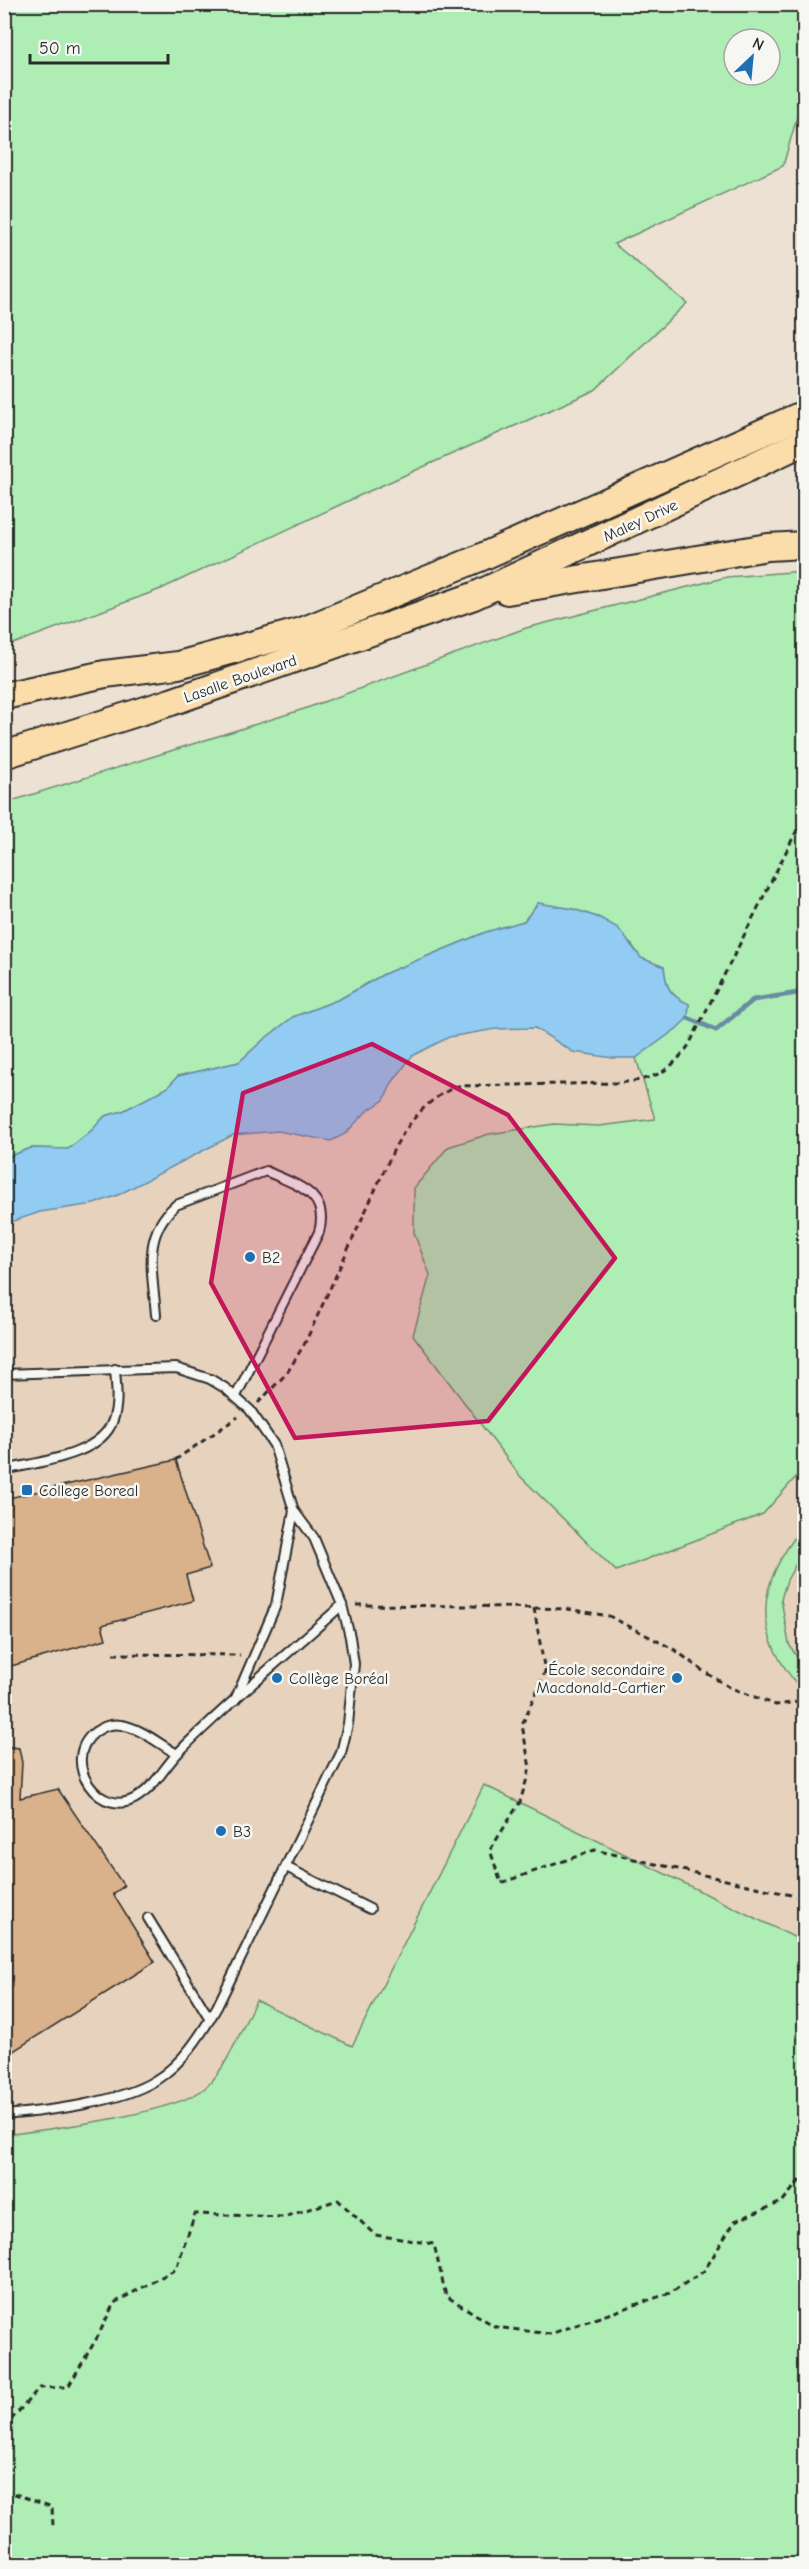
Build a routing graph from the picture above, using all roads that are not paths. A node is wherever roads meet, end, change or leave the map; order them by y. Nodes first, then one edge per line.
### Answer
1 (802, 414) edge
2 (804, 442) edge
3 (804, 545) edge
4 (477, 559) joint
5 (474, 596) junction
6 (4, 696) edge
7 (4, 755) edge
8 (156, 1315) dead end
9 (115, 1369) junction
10 (4, 1374) edge
11 (236, 1396) junction
12 (4, 1470) edge
13 (294, 1511) junction
14 (342, 1605) junction
15 (234, 1703) junction
16 (177, 1754) junction
17 (286, 1867) junction
18 (369, 1909) dead end
19 (148, 1918) dead end
20 (210, 2019) junction
21 (4, 2115) edge

1 - 4 highway, Maley Drive
2 - 5 highway, Maley Drive
3 - 5 highway
4 - 6 highway, Lasalle Boulevard
5 - 7 highway, Lasalle Boulevard
8 - 11 lane
9 - 10 lane
9 - 11 lane
9 - 12 lane
11 - 13 lane
13 - 14 lane
13 - 15 lane
14 - 15 lane
14 - 17 lane
15 - 16 lane
16 - 16 lane
17 - 18 lane
17 - 20 lane
19 - 20 lane
20 - 21 lane

